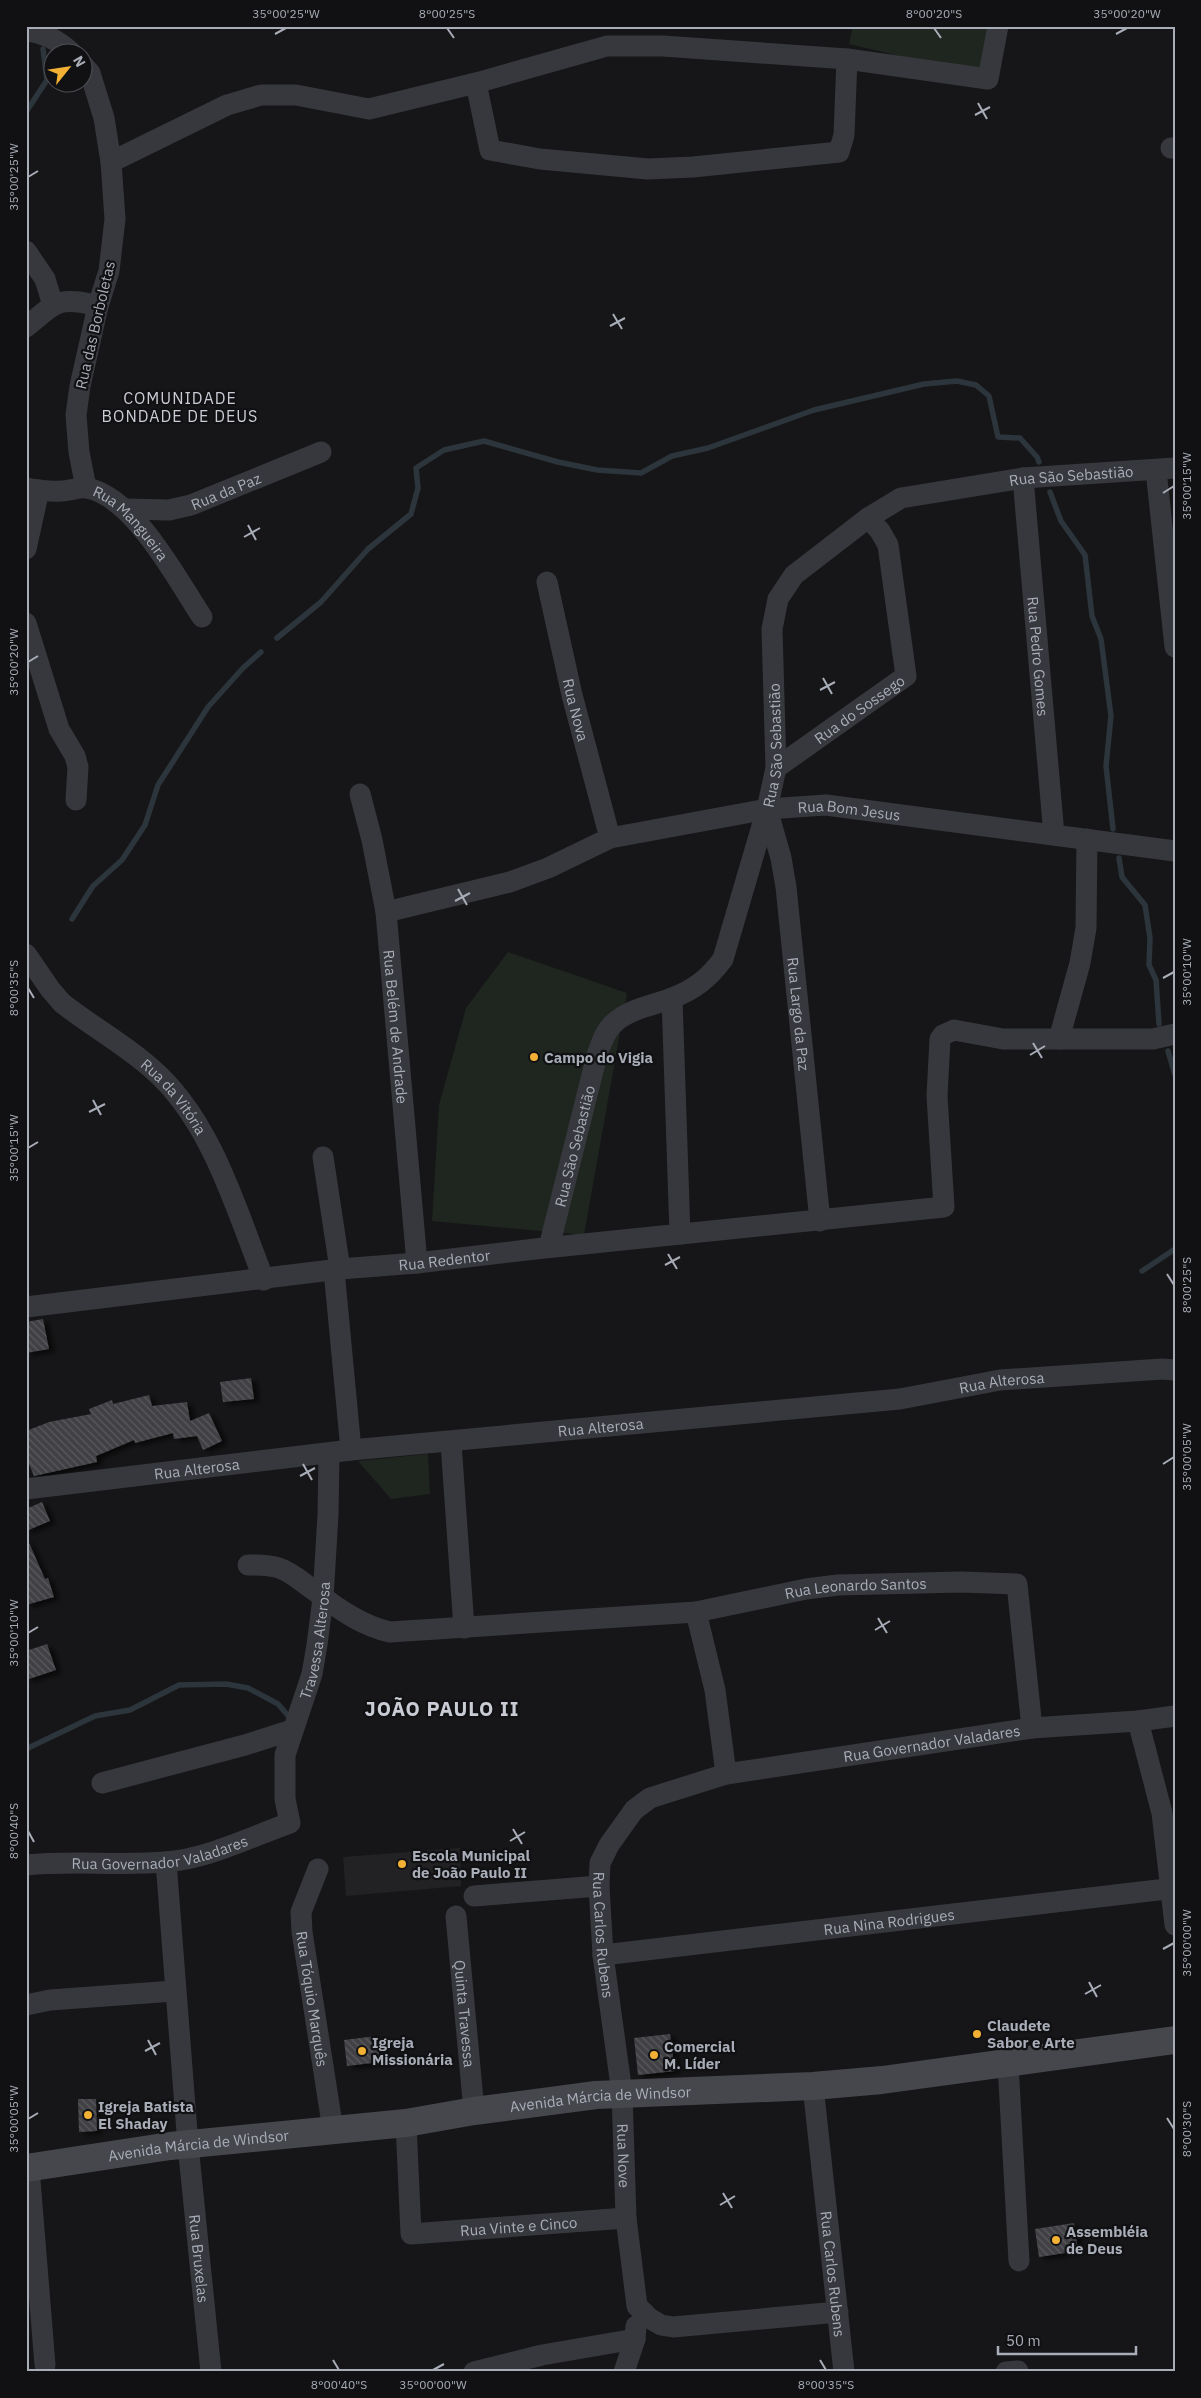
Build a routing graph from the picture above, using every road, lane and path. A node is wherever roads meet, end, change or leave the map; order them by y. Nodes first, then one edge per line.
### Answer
1 (998, 26) edge
2 (26, 31) edge
3 (60, 42) edge
4 (847, 59) junction
5 (92, 79) edge
6 (476, 83) junction
7 (111, 162) junction
8 (26, 251) edge
9 (53, 305) junction
10 (98, 306) junction
11 (26, 327) edge
12 (321, 452) dead end
13 (1166, 469) edge
14 (1023, 478) junction
15 (86, 488) junction
16 (32, 489) edge
17 (125, 509) junction
18 (868, 518) junction
19 (26, 549) edge
20 (547, 582) dead end
21 (202, 617) dead end
22 (26, 623) edge
23 (1175, 647) edge
24 (776, 768) junction
25 (360, 794) dead end
26 (76, 800) dead end
27 (767, 809) junction
28 (1054, 835) junction
29 (610, 838) junction
30 (1087, 839) junction
31 (1175, 851) edge
32 (386, 912) junction
33 (26, 954) edge
34 (672, 998) junction
35 (1175, 1034) edge
36 (1059, 1039) junction
37 (323, 1157) dead end
38 (820, 1221) junction
39 (680, 1234) junction
40 (549, 1247) junction
41 (418, 1263) junction
42 (337, 1270) junction
43 (264, 1280) junction
44 (26, 1307) edge
45 (1175, 1370) edge
46 (451, 1443) junction
47 (350, 1450) junction
48 (329, 1454) junction
49 (26, 1489) edge
50 (248, 1565) dead end
51 (323, 1598) junction
52 (696, 1612) junction
53 (464, 1628) junction
54 (1175, 1716) edge
55 (1138, 1721) junction
56 (1032, 1728) junction
57 (292, 1730) junction
58 (726, 1774) junction
59 (102, 1783) dead end
60 (290, 1823) joint
61 (166, 1862) junction
62 (26, 1865) edge
63 (318, 1869) dead end
64 (599, 1886) junction
65 (1173, 1888) edge
66 (474, 1896) dead end
67 (456, 1916) dead end
68 (1175, 1925) edge
69 (603, 1955) junction
70 (174, 1991) junction
71 (26, 2006) edge
72 (1175, 2040) edge
73 (1008, 2064) junction
74 (814, 2086) junction
75 (622, 2093) junction
76 (474, 2111) junction
77 (406, 2123) junction
78 (333, 2130) junction
79 (188, 2145) junction
80 (28, 2168) edge
81 (626, 2218) junction
82 (1019, 2261) dead end
83 (637, 2306) junction
84 (838, 2312) junction
85 (635, 2339) junction
86 (45, 2365) dead end
87 (211, 2372) edge
88 (474, 2372) edge
89 (624, 2372) edge
90 (844, 2372) edge

1 - 4 street
2 - 3 street
4 - 6 street
4 - 6 street
5 - 7 street, Rua das Borboletas
6 - 7 street
7 - 10 street, Rua das Borboletas
8 - 9 street
9 - 10 street
9 - 11 street
10 - 15 street, Rua das Borboletas
12 - 17 street, Rua da Paz
13 - 14 street, Rua São Sebastião
13 - 23 street
14 - 18 street, Rua São Sebastião
14 - 28 street, Rua Pedro Gomes
15 - 16 street, Rua Mangueira
15 - 17 street, Rua Mangueira
16 - 19 street
17 - 21 street, Rua Mangueira
18 - 24 street, Rua São Sebastião
18 - 24 street, Rua do Sossego
20 - 29 street, Rua Nova
22 - 26 street
24 - 27 street, Rua São Sebastião
25 - 32 street, Rua Belém de Andrade
27 - 28 street, Rua Bom Jesus
27 - 29 street, Rua Bom Jesus
27 - 34 street, Rua São Sebastião
27 - 38 street, Rua Largo da Paz
28 - 30 street, Rua Bom Jesus
29 - 32 street, Rua Bom Jesus
30 - 31 street, Rua Bom Jesus
30 - 36 street
32 - 41 street, Rua Belém de Andrade
33 - 43 street, Rua da Vitória
34 - 39 street
34 - 40 street, Rua São Sebastião
35 - 36 street
36 - 38 street, Rua Redentor
37 - 42 street
38 - 39 street, Rua Redentor
39 - 40 street, Rua Redentor
40 - 41 street, Rua Redentor
41 - 42 street, Rua Redentor
42 - 43 street, Rua Redentor
42 - 47 street
43 - 44 street, Rua Redentor
45 - 46 street, Rua Alterosa
46 - 47 street, Rua Alterosa
46 - 53 street
47 - 48 street, Rua Alterosa
48 - 49 street, Rua Alterosa
48 - 51 street, Travessa Alterosa
50 - 51 street, Rua Leonardo Santos
51 - 53 street, Rua Leonardo Santos
51 - 57 street, Travessa Alterosa
52 - 53 street, Rua Leonardo Santos
52 - 56 street, Rua Leonardo Santos
52 - 58 street
54 - 55 street, Rua Governador Valadares
55 - 56 street, Rua Governador Valadares
55 - 65 street
56 - 58 street, Rua Governador Valadares
57 - 59 street
57 - 60 street, Travessa Alterosa
58 - 64 street, Rua Carlos Rubens
60 - 61 street, Rua Governador Valadares
61 - 62 street, Rua Governador Valadares
61 - 70 street, Rua Bruxelas
63 - 78 street, Rua Tóquio Marquês
64 - 66 street
64 - 69 street, Rua Carlos Rubens
65 - 68 street
65 - 69 street, Rua Nina Rodrigues
67 - 76 street, Quinta Travessa
69 - 75 street, Rua Carlos Rubens
70 - 71 street
70 - 79 street, Rua Bruxelas
72 - 73 street, Avenida Márcia de Windsor
73 - 74 street, Avenida Márcia de Windsor
73 - 82 street
74 - 75 street, Avenida Márcia de Windsor
74 - 84 street, Rua Carlos Rubens
75 - 76 street, Avenida Márcia de Windsor
75 - 81 street, Rua Nove
76 - 77 street, Avenida Márcia de Windsor
77 - 78 street, Avenida Márcia de Windsor
77 - 81 street, Rua Vinte e Cinco
78 - 79 street, Avenida Márcia de Windsor
79 - 80 street, Avenida Márcia de Windsor
79 - 87 street, Rua Bruxelas
80 - 86 street
81 - 83 street, Rua Nove
83 - 84 street
83 - 85 street, Rua Nove
84 - 90 street, Rua Carlos Rubens
85 - 88 street
85 - 89 street, Rua Nove

